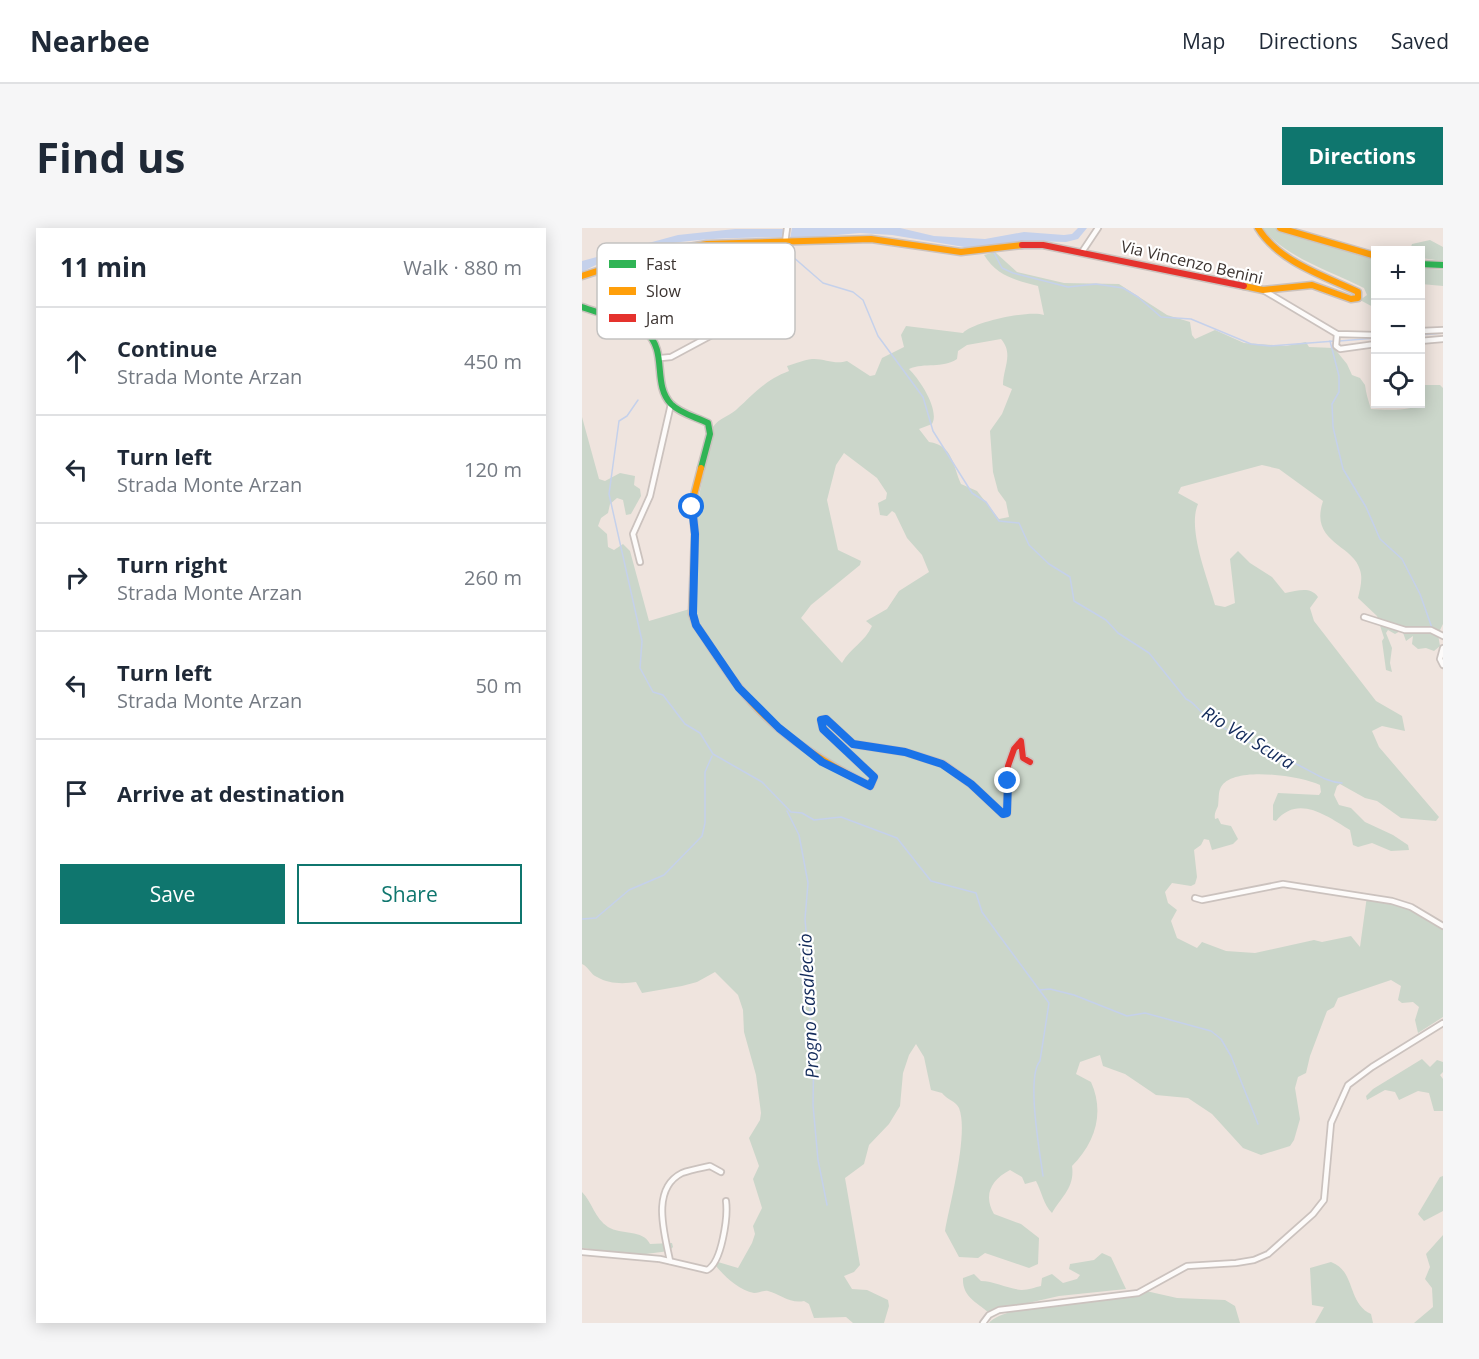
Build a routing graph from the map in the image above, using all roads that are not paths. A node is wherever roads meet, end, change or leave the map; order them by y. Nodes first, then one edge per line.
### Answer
1 (1098, 228) edge
2 (1258, 228) edge
3 (1280, 228) edge
4 (787, 229) edge
5 (785, 241) junction
6 (760, 243) edge
7 (1082, 252) junction
8 (1371, 255) edge
9 (1425, 264) edge
10 (1443, 266) edge
11 (597, 271) edge
12 (582, 276) edge
13 (1263, 290) junction
14 (582, 306) edge
15 (597, 312) edge
16 (1443, 330) edge
17 (1425, 331) edge
18 (1371, 335) edge
19 (1336, 336) junction
20 (653, 339) edge
21 (704, 339) edge
22 (1443, 339) edge
23 (1425, 341) edge
24 (1371, 345) edge
25 (661, 358) junction
26 (671, 404) junction
27 (640, 562) dead end
28 (1364, 617) dead end
29 (1443, 636) edge
30 (1443, 648) edge
31 (1443, 665) edge
32 (1030, 762) dead end
33 (1195, 898) dead end
34 (1443, 926) edge
35 (1443, 1023) edge
36 (721, 1172) dead end
37 (726, 1201) dead end
38 (582, 1252) edge
39 (670, 1261) junction
40 (983, 1323) edge

1 - 7 street
2 - 13 street
3 - 8 street
4 - 5 street
5 - 6 street, Via Vincenzo Benini
5 - 7 street, Via Vincenzo Benini
7 - 13 street, Via Vincenzo Benini
9 - 10 street
11 - 12 street, Via Vincenzo Benini
13 - 19 street, Via Vincenzo Benini
14 - 15 street
16 - 17 street
18 - 19 street, Via Vincenzo Benini
19 - 24 street
20 - 25 street
21 - 25 street
22 - 23 street
25 - 26 street
26 - 27 street
26 - 32 street
28 - 29 street
30 - 31 street
33 - 34 street
35 - 40 street
36 - 39 street
37 - 39 street
38 - 39 street

